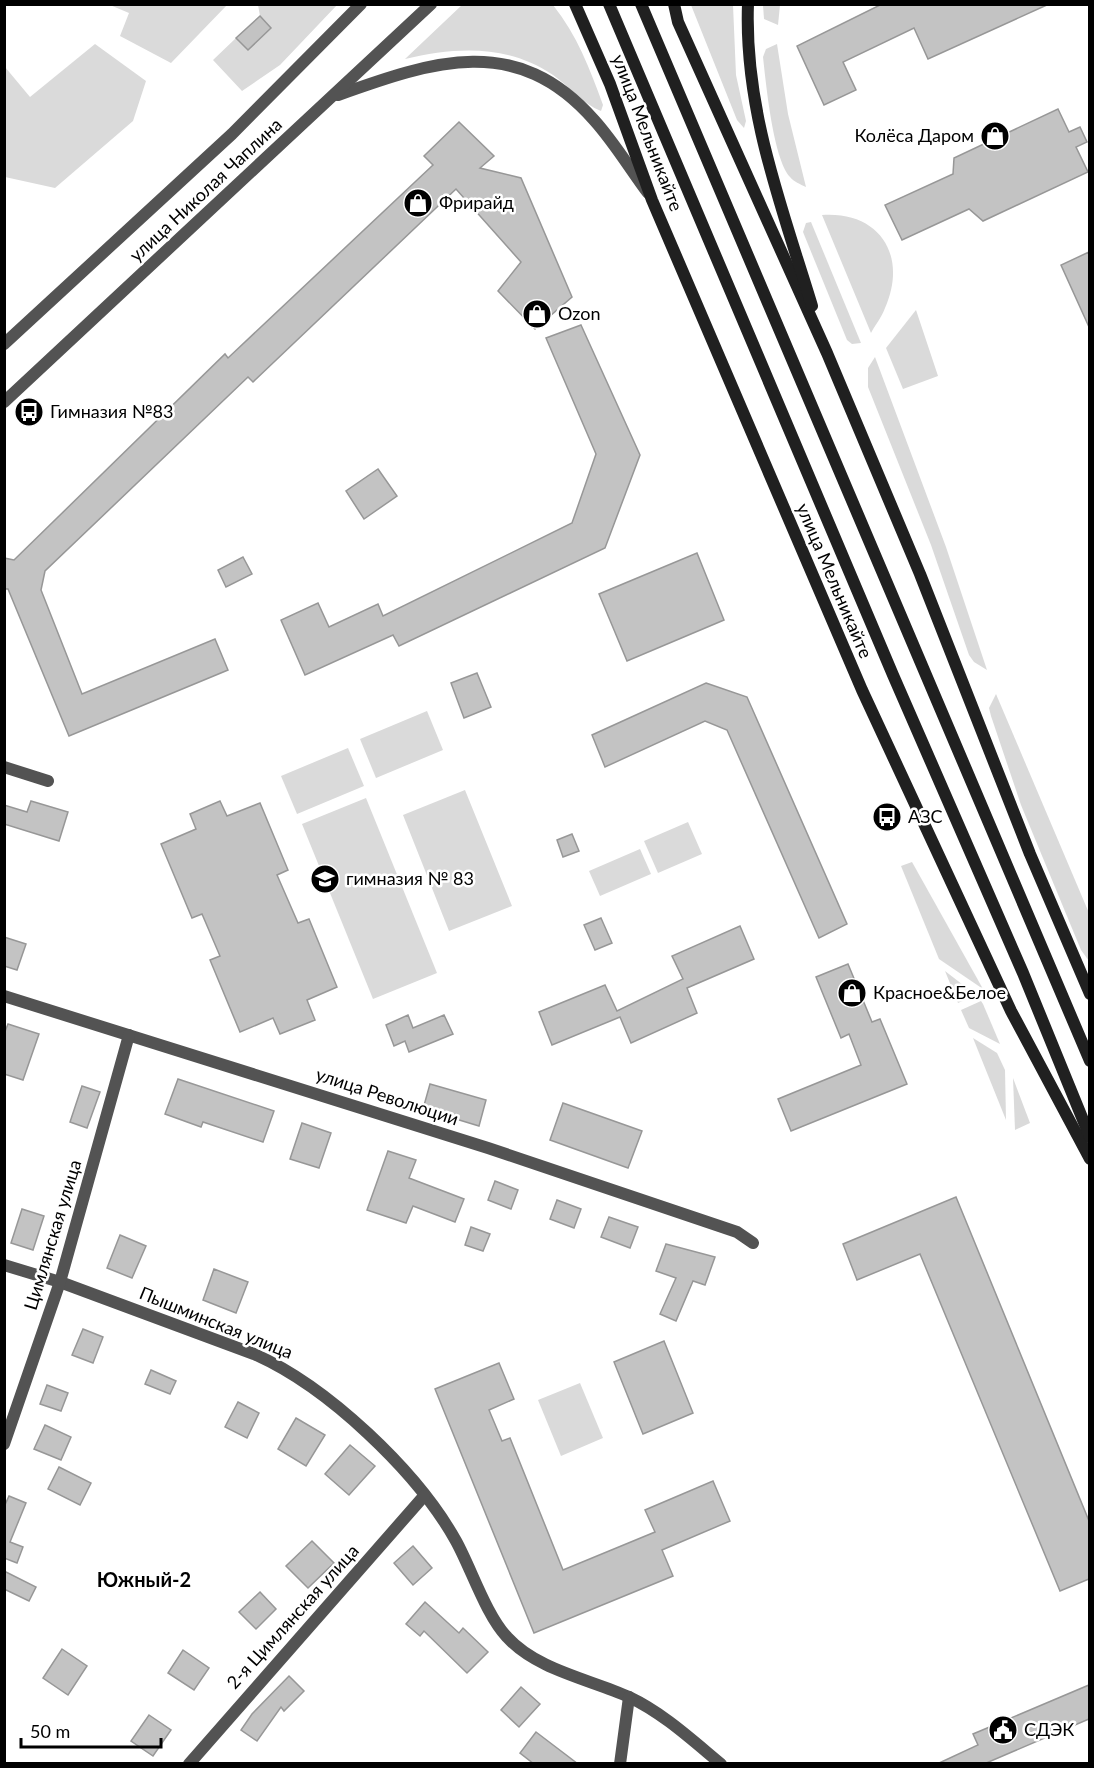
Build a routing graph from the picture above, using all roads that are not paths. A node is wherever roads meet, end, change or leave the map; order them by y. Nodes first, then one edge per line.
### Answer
1 (361, 4) edge
2 (431, 4) edge
3 (575, 4) edge
4 (609, 4) edge
5 (641, 4) edge
6 (674, 4) edge
7 (748, 4) edge
8 (332, 97) junction
9 (652, 200) junction
10 (4, 344) edge
11 (827, 353) junction
12 (4, 402) edge
13 (4, 767) edge
14 (48, 781) dead end
15 (1085, 977) edge
16 (1089, 994) edge
17 (4, 996) edge
18 (129, 1035) junction
19 (1089, 1061) edge
20 (1089, 1137) edge
21 (1089, 1159) edge
22 (753, 1243) dead end
23 (4, 1265) edge
24 (60, 1282) junction
25 (4, 1444) edge
26 (424, 1496) junction
27 (629, 1697) junction
28 (189, 1764) edge
29 (620, 1764) edge
30 (721, 1764) edge

1 - 10 street, улица Николая Чаплина
2 - 8 street, улица Николая Чаплина
3 - 9 main road, улица Мельникайте
4 - 20 main road, улица Мельникайте
5 - 19 main road
6 - 11 main road
7 - 11 main road
8 - 9 street
8 - 12 street, улица Николая Чаплина
9 - 21 main road, улица Мельникайте
11 - 15 main road
13 - 14 street
15 - 16 main road
17 - 18 street, улица Революции
18 - 22 street, улица Революции
18 - 24 street, Цимлянская улица
23 - 24 street, Пышминская улица
24 - 25 street, Цимлянская улица
24 - 26 street, Пышминская улица
26 - 27 street, Пышминская улица
26 - 28 street, 2-я Цимлянская улица
27 - 29 street
27 - 30 street, Пышминская улица

